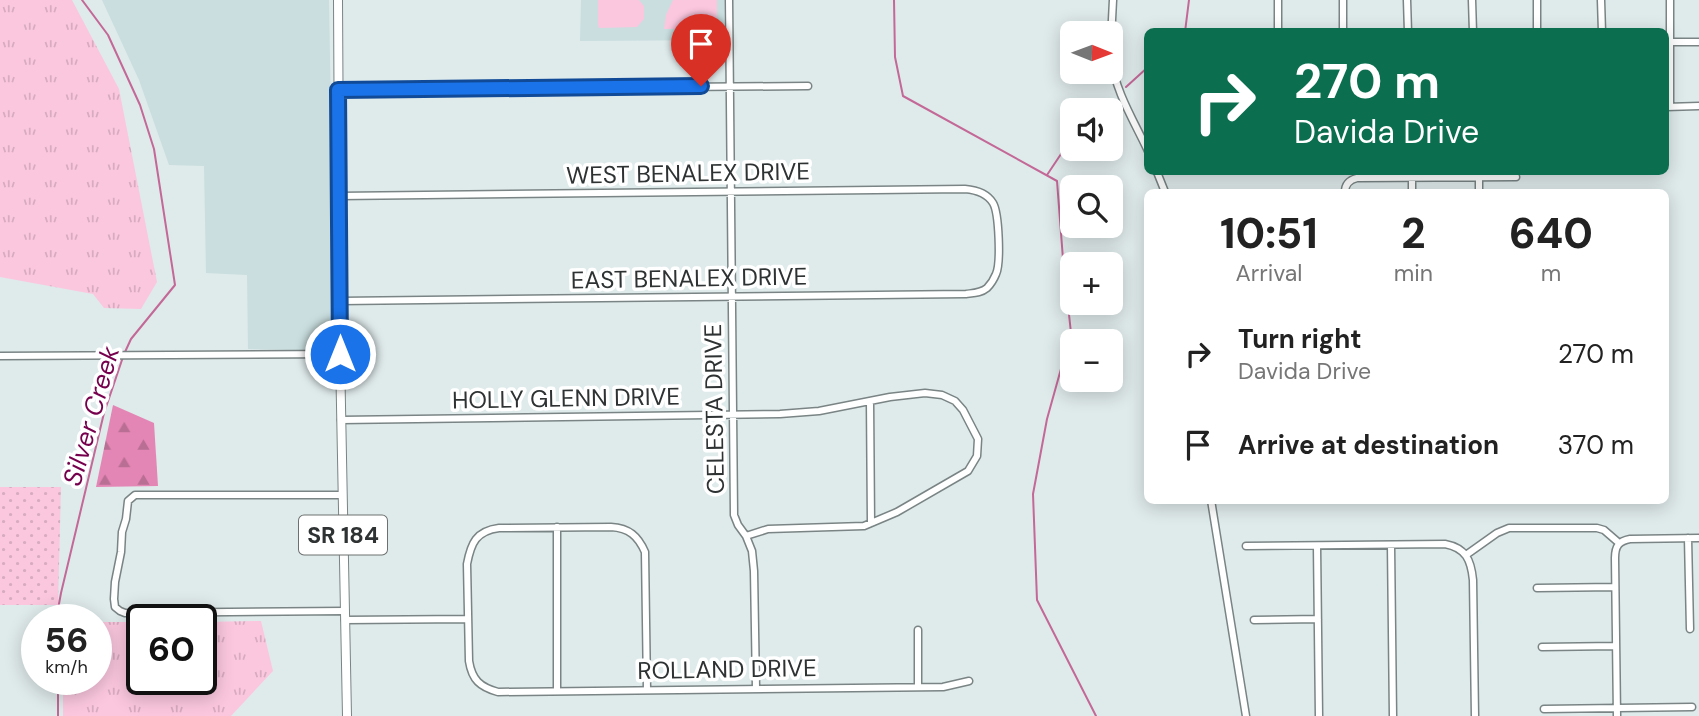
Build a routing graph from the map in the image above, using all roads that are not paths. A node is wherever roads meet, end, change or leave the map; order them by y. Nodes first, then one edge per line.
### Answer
1 (338, 0) edge
2 (729, 0) edge
3 (1112, 0) edge
4 (1278, 0) edge
5 (1343, 0) edge
6 (1408, 0) edge
7 (1472, 0) edge
8 (1537, 0) edge
9 (1601, 0) edge
10 (1670, 0) edge
11 (1111, 21) edge
12 (1278, 28) edge
13 (1343, 28) edge
14 (1408, 28) edge
15 (1472, 28) edge
16 (1537, 28) edge
17 (1602, 28) edge
18 (1670, 42) junction
19 (1699, 42) edge
20 (1669, 74) edge
21 (1117, 84) edge
22 (729, 86) junction
23 (808, 86) dead end
24 (338, 90) junction
25 (1699, 106) edge
26 (1669, 107) edge
27 (1144, 143) edge
28 (1436, 175) edge
29 (1456, 175) edge
30 (1479, 177) junction
31 (1516, 177) dead end
32 (1412, 178) junction
33 (1346, 189) edge
34 (1412, 189) edge
35 (1479, 189) edge
36 (730, 192) junction
37 (339, 196) junction
38 (998, 241) joint
39 (731, 297) junction
40 (340, 301) junction
41 (340, 354) junction
42 (0, 356) edge
43 (870, 401) junction
44 (733, 415) junction
45 (341, 420) junction
46 (342, 495) junction
47 (1212, 504) edge
48 (871, 523) junction
49 (557, 527) junction
50 (746, 536) junction
51 (1688, 538) junction
52 (1699, 538) edge
53 (1619, 543) junction
54 (1391, 545) junction
55 (1246, 546) dead end
56 (1317, 546) junction
57 (1466, 555) junction
58 (1537, 587) dead end
59 (1615, 587) junction
60 (345, 616) junction
61 (468, 619) junction
62 (1318, 619) junction
63 (1254, 620) dead end
64 (1690, 629) dead end
65 (918, 630) dead end
66 (1616, 646) junction
67 (1542, 647) dead end
68 (969, 681) dead end
69 (918, 687) junction
70 (756, 688) junction
71 (647, 690) junction
72 (557, 691) junction
73 (1692, 707) dead end
74 (1544, 709) dead end
75 (1617, 712) edge
76 (347, 716) edge
77 (1246, 716) edge
78 (1319, 716) edge
79 (1393, 716) edge
80 (1475, 716) edge

1 - 24 main road, SR 184
2 - 22 street, CELESTA DRIVE
3 - 11 street
4 - 12 street
5 - 13 street
6 - 14 street
7 - 15 street
8 - 16 street
9 - 17 street
10 - 18 street
18 - 19 street
18 - 20 street
21 - 27 street
22 - 23 street
22 - 24 street
22 - 36 street, CELESTA DRIVE
24 - 37 main road, SR 184
25 - 26 street
28 - 32 street
29 - 30 street
30 - 31 street
30 - 35 street
32 - 33 street
32 - 34 street
36 - 37 street, WEST BENALEX DRIVE
36 - 38 street, WEST BENALEX DRIVE
36 - 39 street, CELESTA DRIVE
37 - 40 main road, SR 184
38 - 39 street, EAST BENALEX DRIVE
39 - 40 street, EAST BENALEX DRIVE
39 - 44 street, CELESTA DRIVE
40 - 41 main road, SR 184
41 - 42 street
41 - 45 main road, SR 184
43 - 44 street, HOLLY GLENN DRIVE
43 - 48 street
43 - 48 street, HOLLY GLENN DRIVE
44 - 45 street, HOLLY GLENN DRIVE
44 - 50 street, CELESTA DRIVE
45 - 46 main road, SR 184
46 - 60 main road, SR 184
46 - 60 street
47 - 77 street
48 - 50 street
49 - 61 street
49 - 71 street
49 - 72 street
50 - 70 street, CELESTA DRIVE
51 - 52 street
51 - 53 street
51 - 64 street
53 - 57 street
53 - 59 street
54 - 56 street
54 - 57 street
54 - 79 street
55 - 56 street
56 - 62 street
57 - 80 street
58 - 59 street
59 - 66 street
60 - 61 street
60 - 76 main road, SR 184
61 - 72 street, ROLLAND DRIVE
62 - 63 street
62 - 78 street
65 - 69 street
66 - 67 street
66 - 75 street
68 - 69 street, ROLLAND DRIVE
69 - 70 street, ROLLAND DRIVE
70 - 71 street, ROLLAND DRIVE
71 - 72 street, ROLLAND DRIVE
73 - 75 street
74 - 75 street

